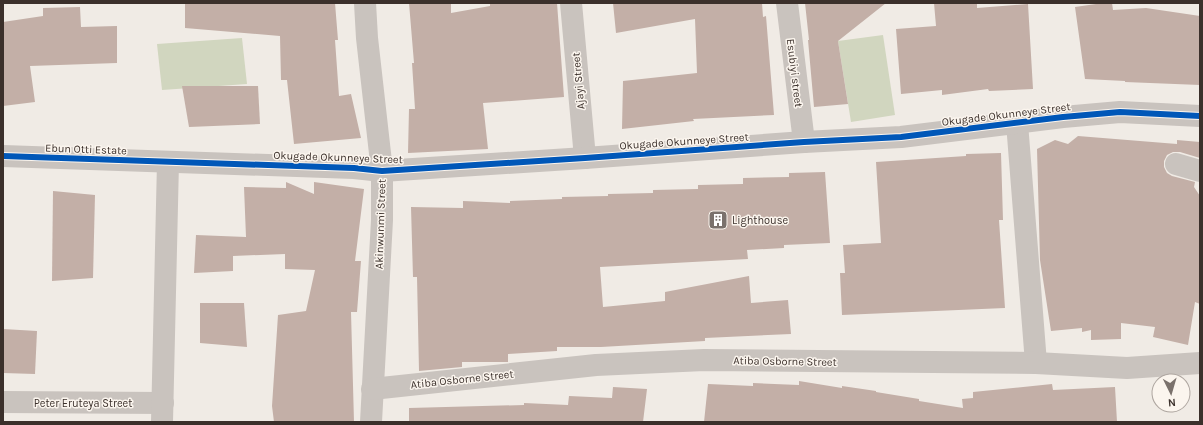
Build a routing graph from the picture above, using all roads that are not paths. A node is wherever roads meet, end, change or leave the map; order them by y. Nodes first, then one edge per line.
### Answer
1 (365, 3) edge
2 (571, 3) edge
3 (787, 3) edge
4 (1200, 116) edge
5 (1017, 123) junction
6 (804, 142) junction
7 (3, 156) edge
8 (586, 158) junction
9 (168, 162) junction
10 (1176, 164) dead end
11 (382, 171) junction
12 (1200, 171) edge
13 (1036, 363) junction
14 (1200, 363) edge
15 (372, 389) junction
16 (3, 402) edge
17 (162, 412) edge
18 (371, 422) edge

1 - 11 street, Akinwunmi Street
2 - 8 street, Ajayi Street
3 - 6 street, Esubiyi street
4 - 5 street, Okugade Okunneye Street
5 - 6 street, Okugade Okunneye Street
5 - 13 street
6 - 8 street, Okugade Okunneye Street
7 - 9 street, Ebun Otti Estate
8 - 11 street, Okugade Okunneye Street
9 - 11 street, Okugade Okunneye Street
9 - 17 street
10 - 12 street
11 - 15 street, Akinwunmi Street
13 - 14 street, Atiba Osborne Street
13 - 15 street, Atiba Osborne Street
15 - 18 street, Akinwunmi Street
16 - 17 street, Peter Eruteya Street

